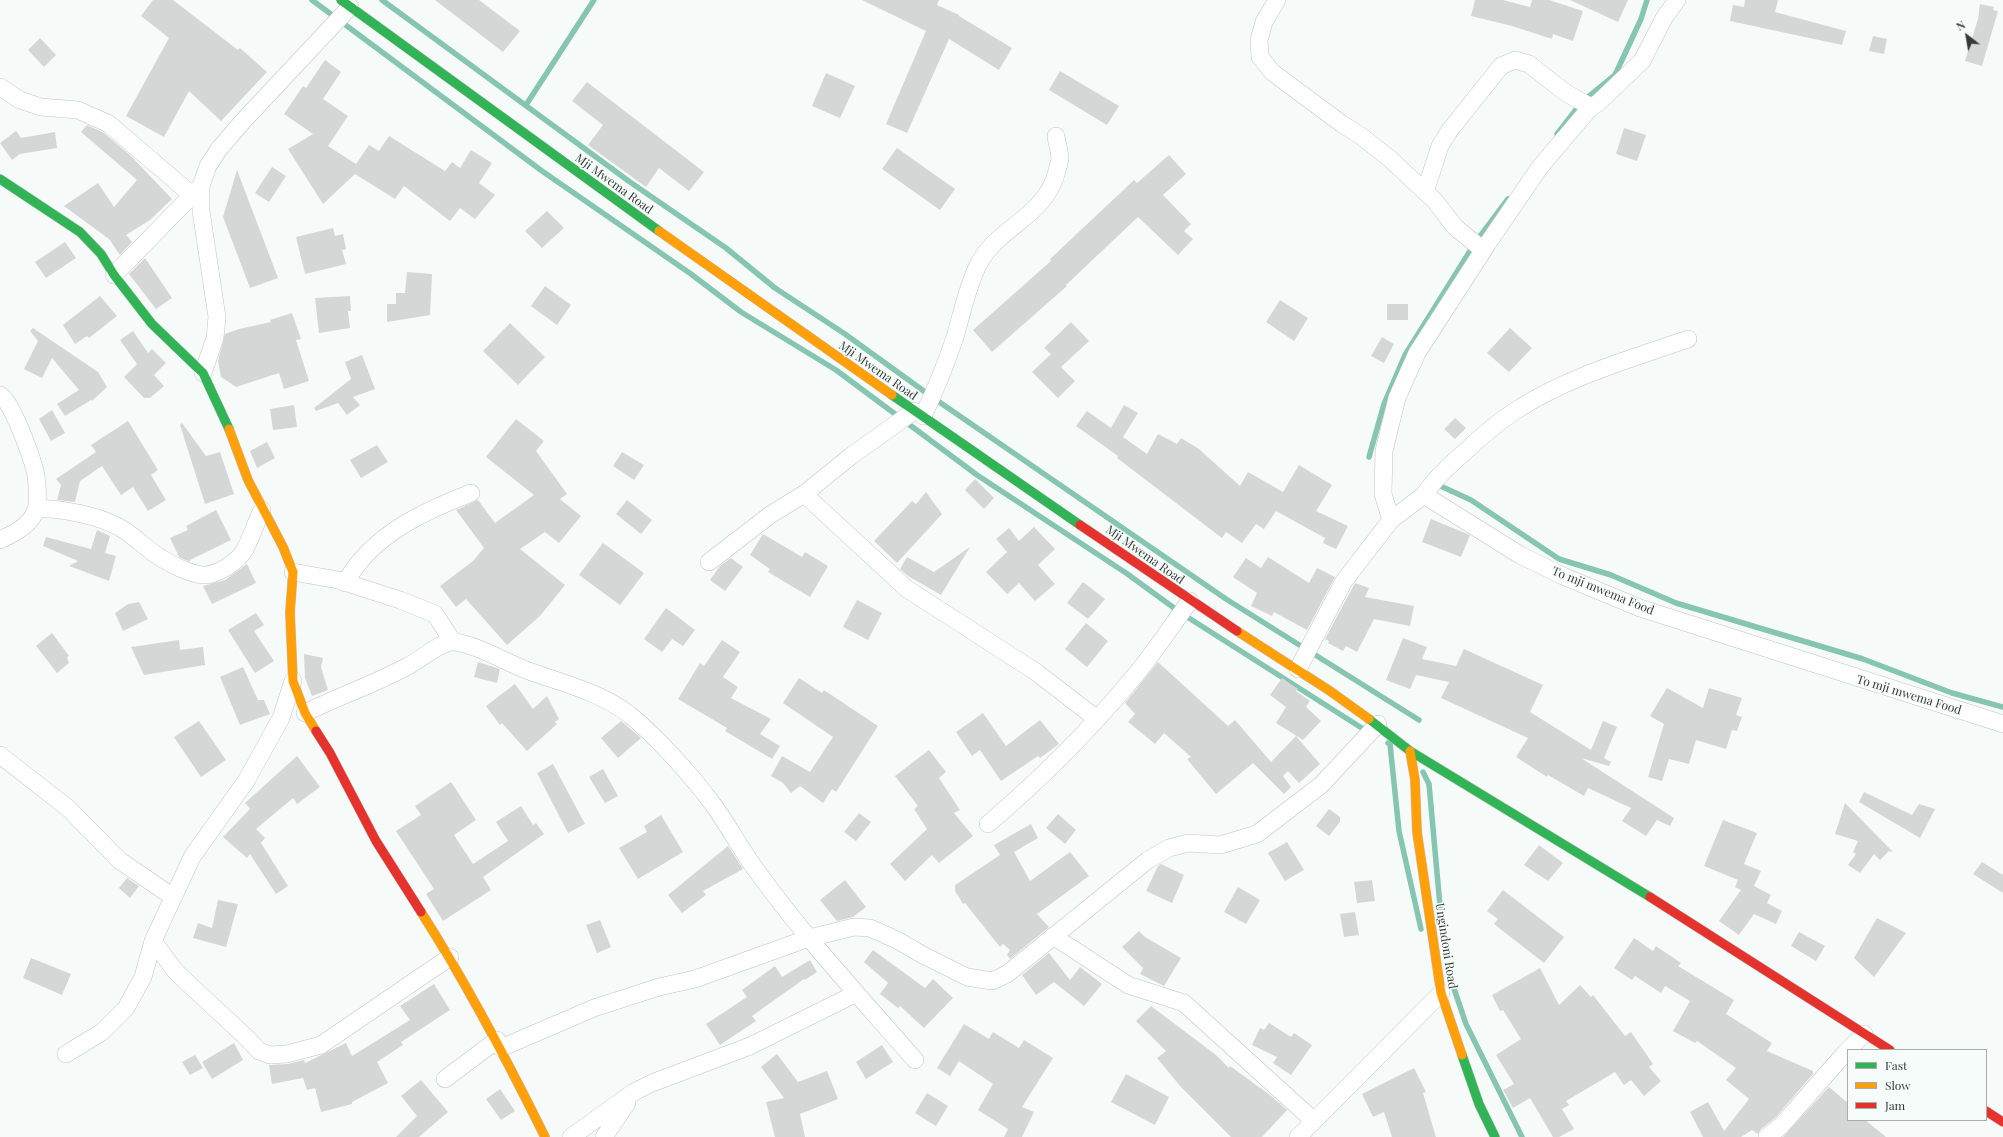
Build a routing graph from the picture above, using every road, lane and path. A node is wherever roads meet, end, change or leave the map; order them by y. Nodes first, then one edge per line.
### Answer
1 (1277, 0) edge
2 (1677, 0) edge
3 (345, 3) edge
4 (0, 87) edge
5 (1591, 107) junction
6 (1056, 136) dead end
7 (0, 179) edge
8 (197, 190) junction
9 (1425, 192) junction
10 (1483, 250) junction
11 (114, 275) junction
12 (1688, 339) dead end
13 (203, 373) junction
14 (0, 395) edge
15 (919, 413) junction
16 (471, 493) dead end
17 (804, 494) junction
18 (1424, 495) junction
19 (37, 508) junction
20 (262, 510) junction
21 (1391, 520) junction
22 (0, 540) edge
23 (709, 562) dead end
24 (293, 572) junction
25 (345, 583) junction
26 (1190, 601) junction
27 (453, 642) junction
28 (1298, 669) junction
29 (292, 681) junction
30 (305, 713) junction
31 (1097, 719) junction
32 (1378, 724) junction
33 (2003, 724) edge
34 (1410, 751) junction
35 (0, 755) edge
36 (988, 824) dead end
37 (173, 897) junction
38 (1053, 936) junction
39 (809, 938) junction
40 (153, 941) junction
41 (450, 957) junction
42 (1441, 993) junction
43 (855, 994) junction
44 (1864, 1034) junction
45 (499, 1044) junction
46 (1849, 1049) edge
47 (1888, 1049) edge
48 (1847, 1051) edge
49 (66, 1054) dead end
50 (915, 1060) dead end
51 (445, 1079) dead end
52 (634, 1092) junction
53 (1987, 1112) edge
54 (1314, 1121) junction
55 (2003, 1122) edge
56 (545, 1137) edge
57 (571, 1137) edge
58 (604, 1137) edge
59 (1298, 1137) edge
60 (1495, 1137) edge
61 (1767, 1137) edge

1 - 9 street
2 - 5 street
3 - 8 street
3 - 15 main road, Mji Mwema Road
4 - 8 street
5 - 9 street
5 - 10 street
6 - 15 street
7 - 11 main road
8 - 11 street
8 - 13 street
9 - 10 street
10 - 21 street
11 - 13 main road
12 - 18 street
13 - 20 main road
14 - 19 street
15 - 17 street
15 - 26 main road, Mji Mwema Road
16 - 25 street
17 - 23 street
17 - 31 street
18 - 21 street
18 - 33 street, To mji mwema Food
19 - 20 street
19 - 22 street
20 - 24 main road
21 - 28 street
24 - 25 street
24 - 29 main road
25 - 27 street
26 - 28 main road, Mji Mwema Road
26 - 31 street
27 - 30 street
27 - 39 street
28 - 32 main road, Mji Mwema Road
29 - 30 main road
29 - 37 street
30 - 41 main road
31 - 36 street
32 - 34 main road, Mji Mwema Road
32 - 38 street
34 - 42 main road, Ungindoni Road
34 - 44 main road, Mji Mwema Road
35 - 37 street
37 - 40 street
38 - 39 street
38 - 54 street
39 - 43 street
39 - 45 street
40 - 41 street
40 - 49 street
41 - 45 main road
42 - 54 street
42 - 60 main road, Ungindoni Road
43 - 50 street
43 - 52 street
44 - 46 street
44 - 47 main road, Mji Mwema Road
45 - 51 street
45 - 56 main road
48 - 61 street
52 - 57 street
52 - 58 street
53 - 55 main road
54 - 59 street

